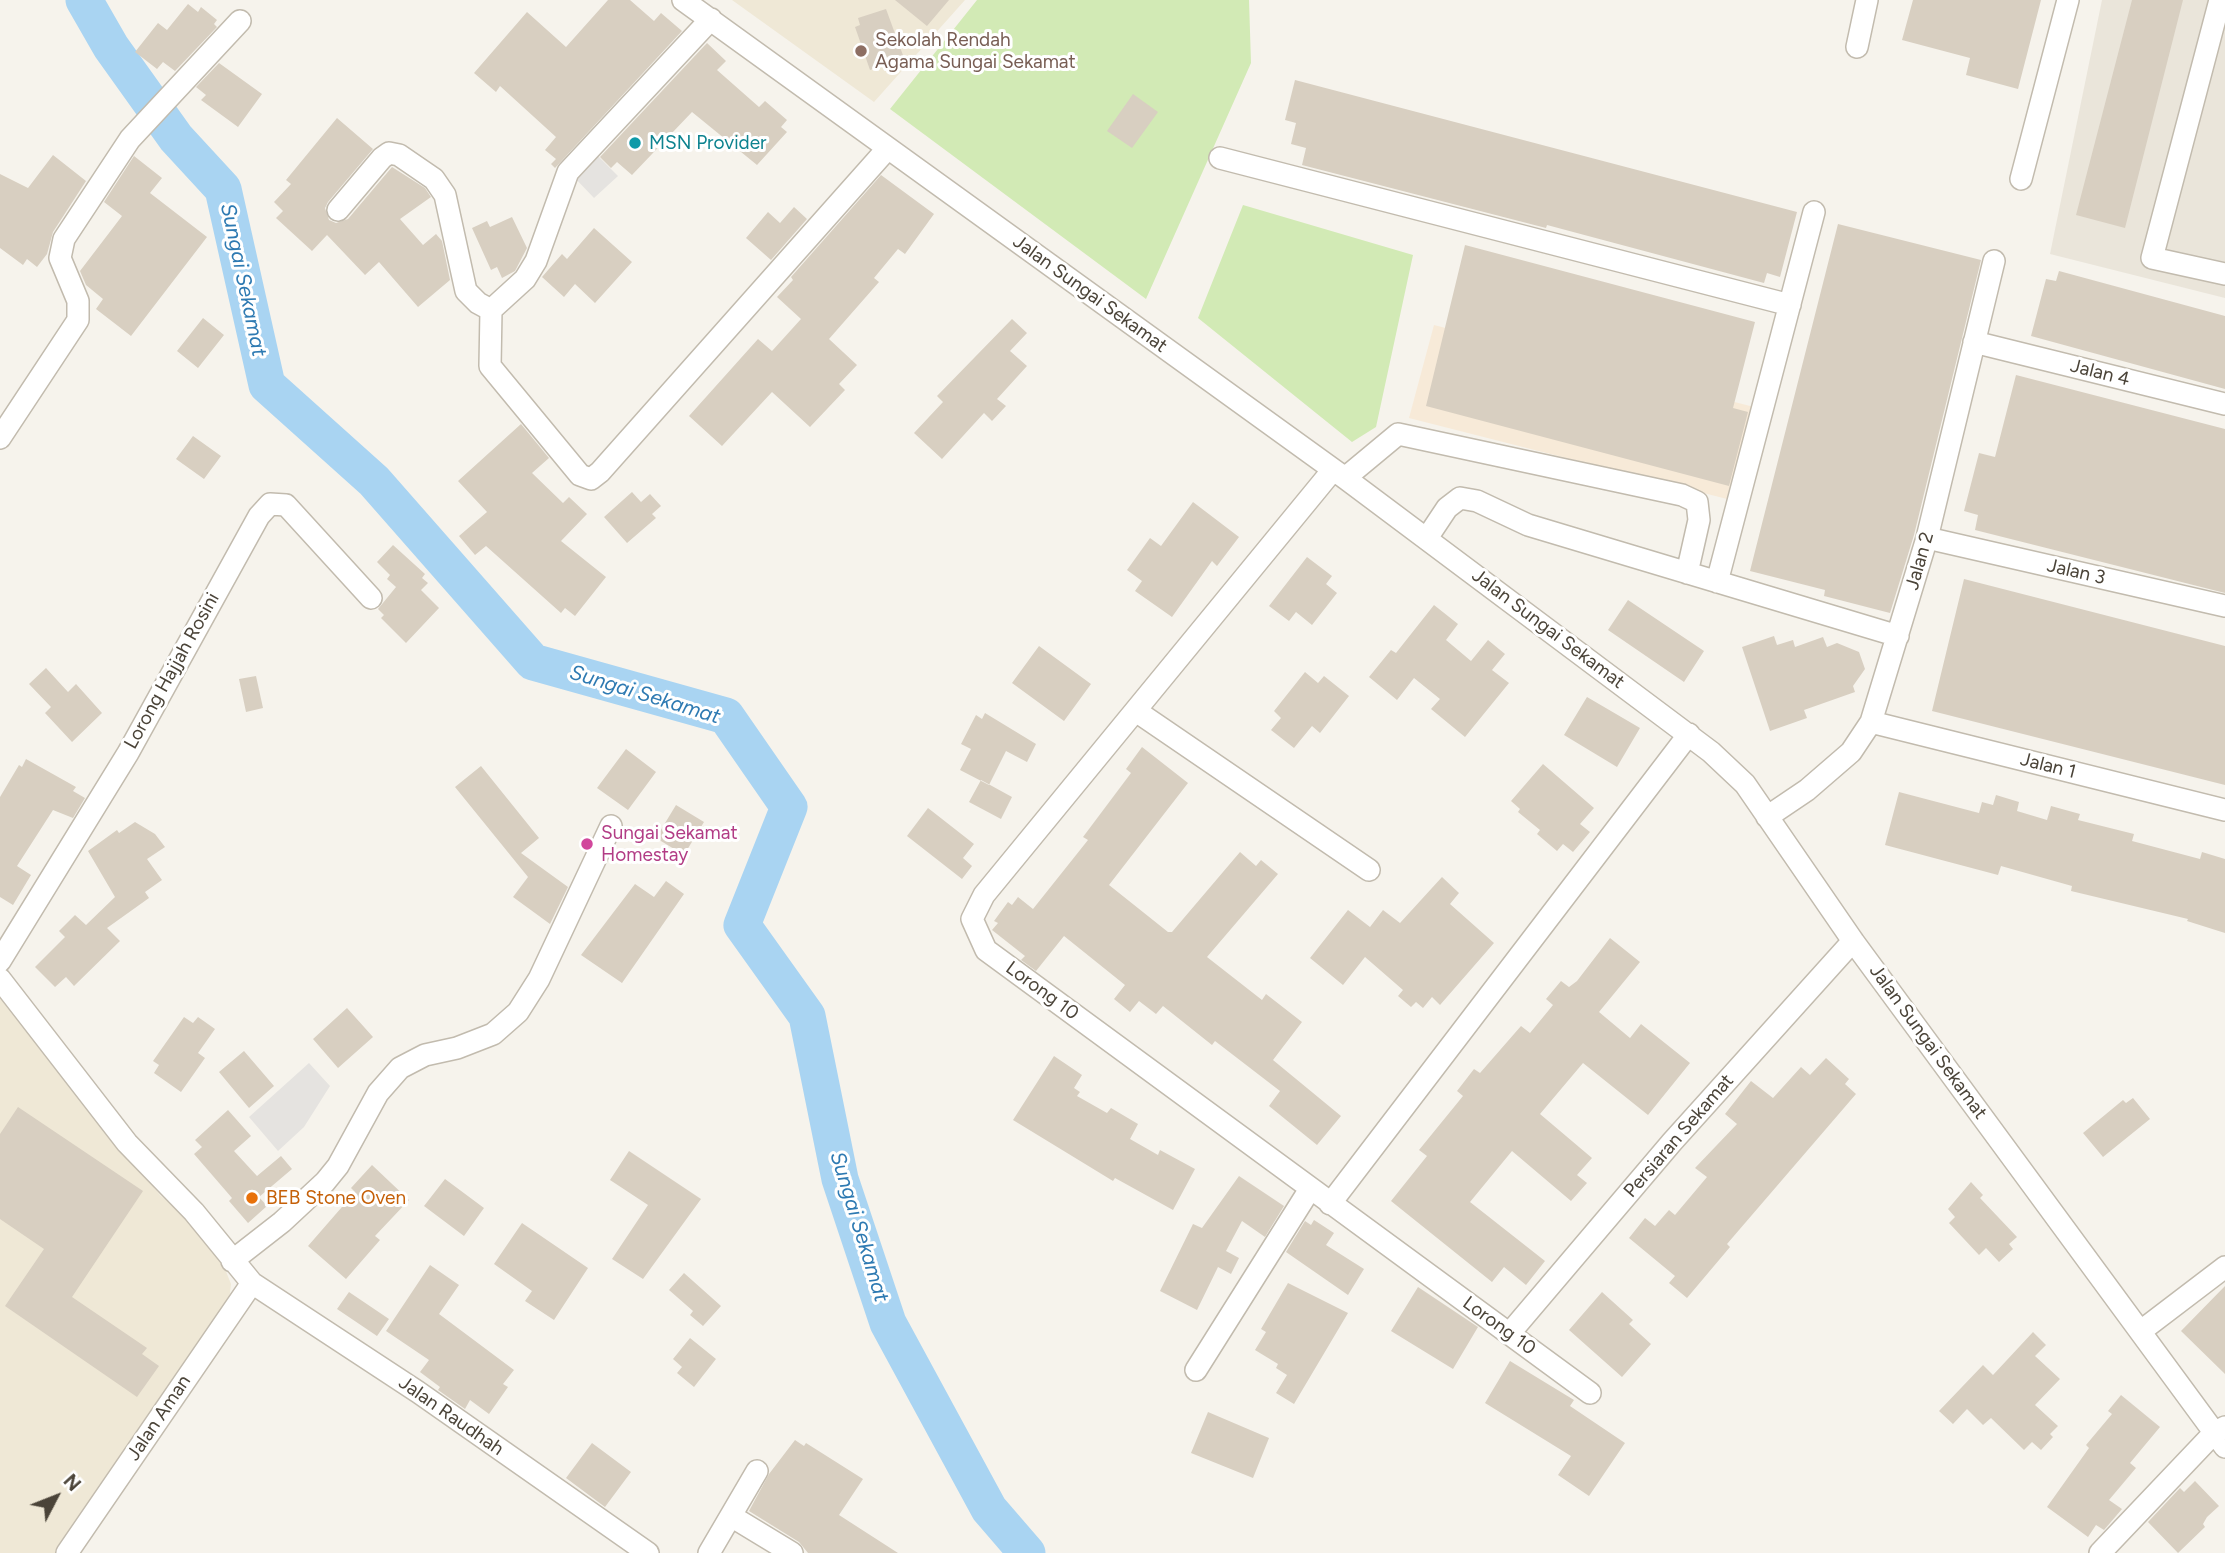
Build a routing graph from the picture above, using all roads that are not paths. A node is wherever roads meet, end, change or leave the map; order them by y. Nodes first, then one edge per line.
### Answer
1 (684, 0) edge
2 (1867, 0) edge
3 (2068, 0) edge
4 (2220, 0) edge
5 (711, 19) junction
6 (240, 21) dead end
7 (1857, 47) dead end
8 (888, 148) junction
9 (1220, 158) dead end
10 (2021, 179) dead end
11 (338, 210) dead end
12 (1814, 212) dead end
13 (1994, 261) dead end
14 (2225, 274) edge
15 (1790, 305) junction
16 (491, 310) junction
17 (1974, 342) junction
18 (2225, 404) edge
19 (0, 438) edge
20 (1339, 474) junction
21 (1427, 538) junction
22 (1927, 538) junction
23 (1687, 573) junction
24 (1717, 582) junction
25 (371, 598) dead end
26 (2225, 606) edge
27 (1898, 636) junction
28 (1136, 711) junction
29 (1871, 722) junction
30 (1689, 734) junction
31 (2225, 810) edge
32 (1767, 817) junction
33 (611, 826) dead end
34 (1369, 870) dead end
35 (1853, 941) junction
36 (0, 961) edge
37 (0, 979) edge
38 (1310, 1189) junction
39 (1330, 1204) junction
40 (232, 1261) junction
41 (2225, 1267) edge
42 (252, 1283) junction
43 (2141, 1331) junction
44 (1509, 1334) junction
45 (1196, 1370) dead end
46 (1590, 1393) dead end
47 (2221, 1436) edge
48 (757, 1471) dead end
49 (731, 1516) junction
50 (67, 1553) edge
51 (648, 1553) edge
52 (709, 1553) edge
53 (792, 1553) edge
54 (2100, 1553) edge

1 - 5 street, Jalan Sungai Sekamat
2 - 7 street
3 - 10 street
4 - 14 street
5 - 8 street, Jalan Sungai Sekamat
5 - 16 street
6 - 19 street
8 - 16 street
8 - 20 street, Jalan Sungai Sekamat
9 - 15 street
11 - 16 street
12 - 15 street
13 - 17 street, Jalan 2
15 - 24 street
17 - 18 street, Jalan 4
17 - 22 street, Jalan 2
20 - 21 street, Jalan Sungai Sekamat
20 - 23 street, Lorong 10
20 - 28 street, Lorong 10
21 - 23 street
21 - 30 street, Jalan Sungai Sekamat
22 - 26 street, Jalan 3
22 - 27 street, Jalan 2
23 - 24 street
24 - 27 street
25 - 36 street, Lorong Hajjah Rosini
27 - 29 street, Jalan 2
28 - 34 street
28 - 38 street, Lorong 10
29 - 31 street, Jalan 1
29 - 32 street, Jalan 2
30 - 32 street, Jalan Sungai Sekamat
30 - 39 street
32 - 35 street, Jalan Sungai Sekamat
33 - 40 street
35 - 43 street, Jalan Sungai Sekamat
35 - 44 street, Persiaran Sekamat
37 - 40 street, Jalan Raudhah
38 - 39 street, Lorong 10
38 - 45 street
39 - 44 street, Lorong 10
40 - 42 street, Jalan Raudhah
41 - 43 street
42 - 50 street, Jalan Aman
42 - 51 street, Jalan Raudhah
43 - 47 street, Jalan Sungai Sekamat
44 - 46 street, Lorong 10
47 - 54 street
48 - 49 street
49 - 52 street
49 - 53 street

